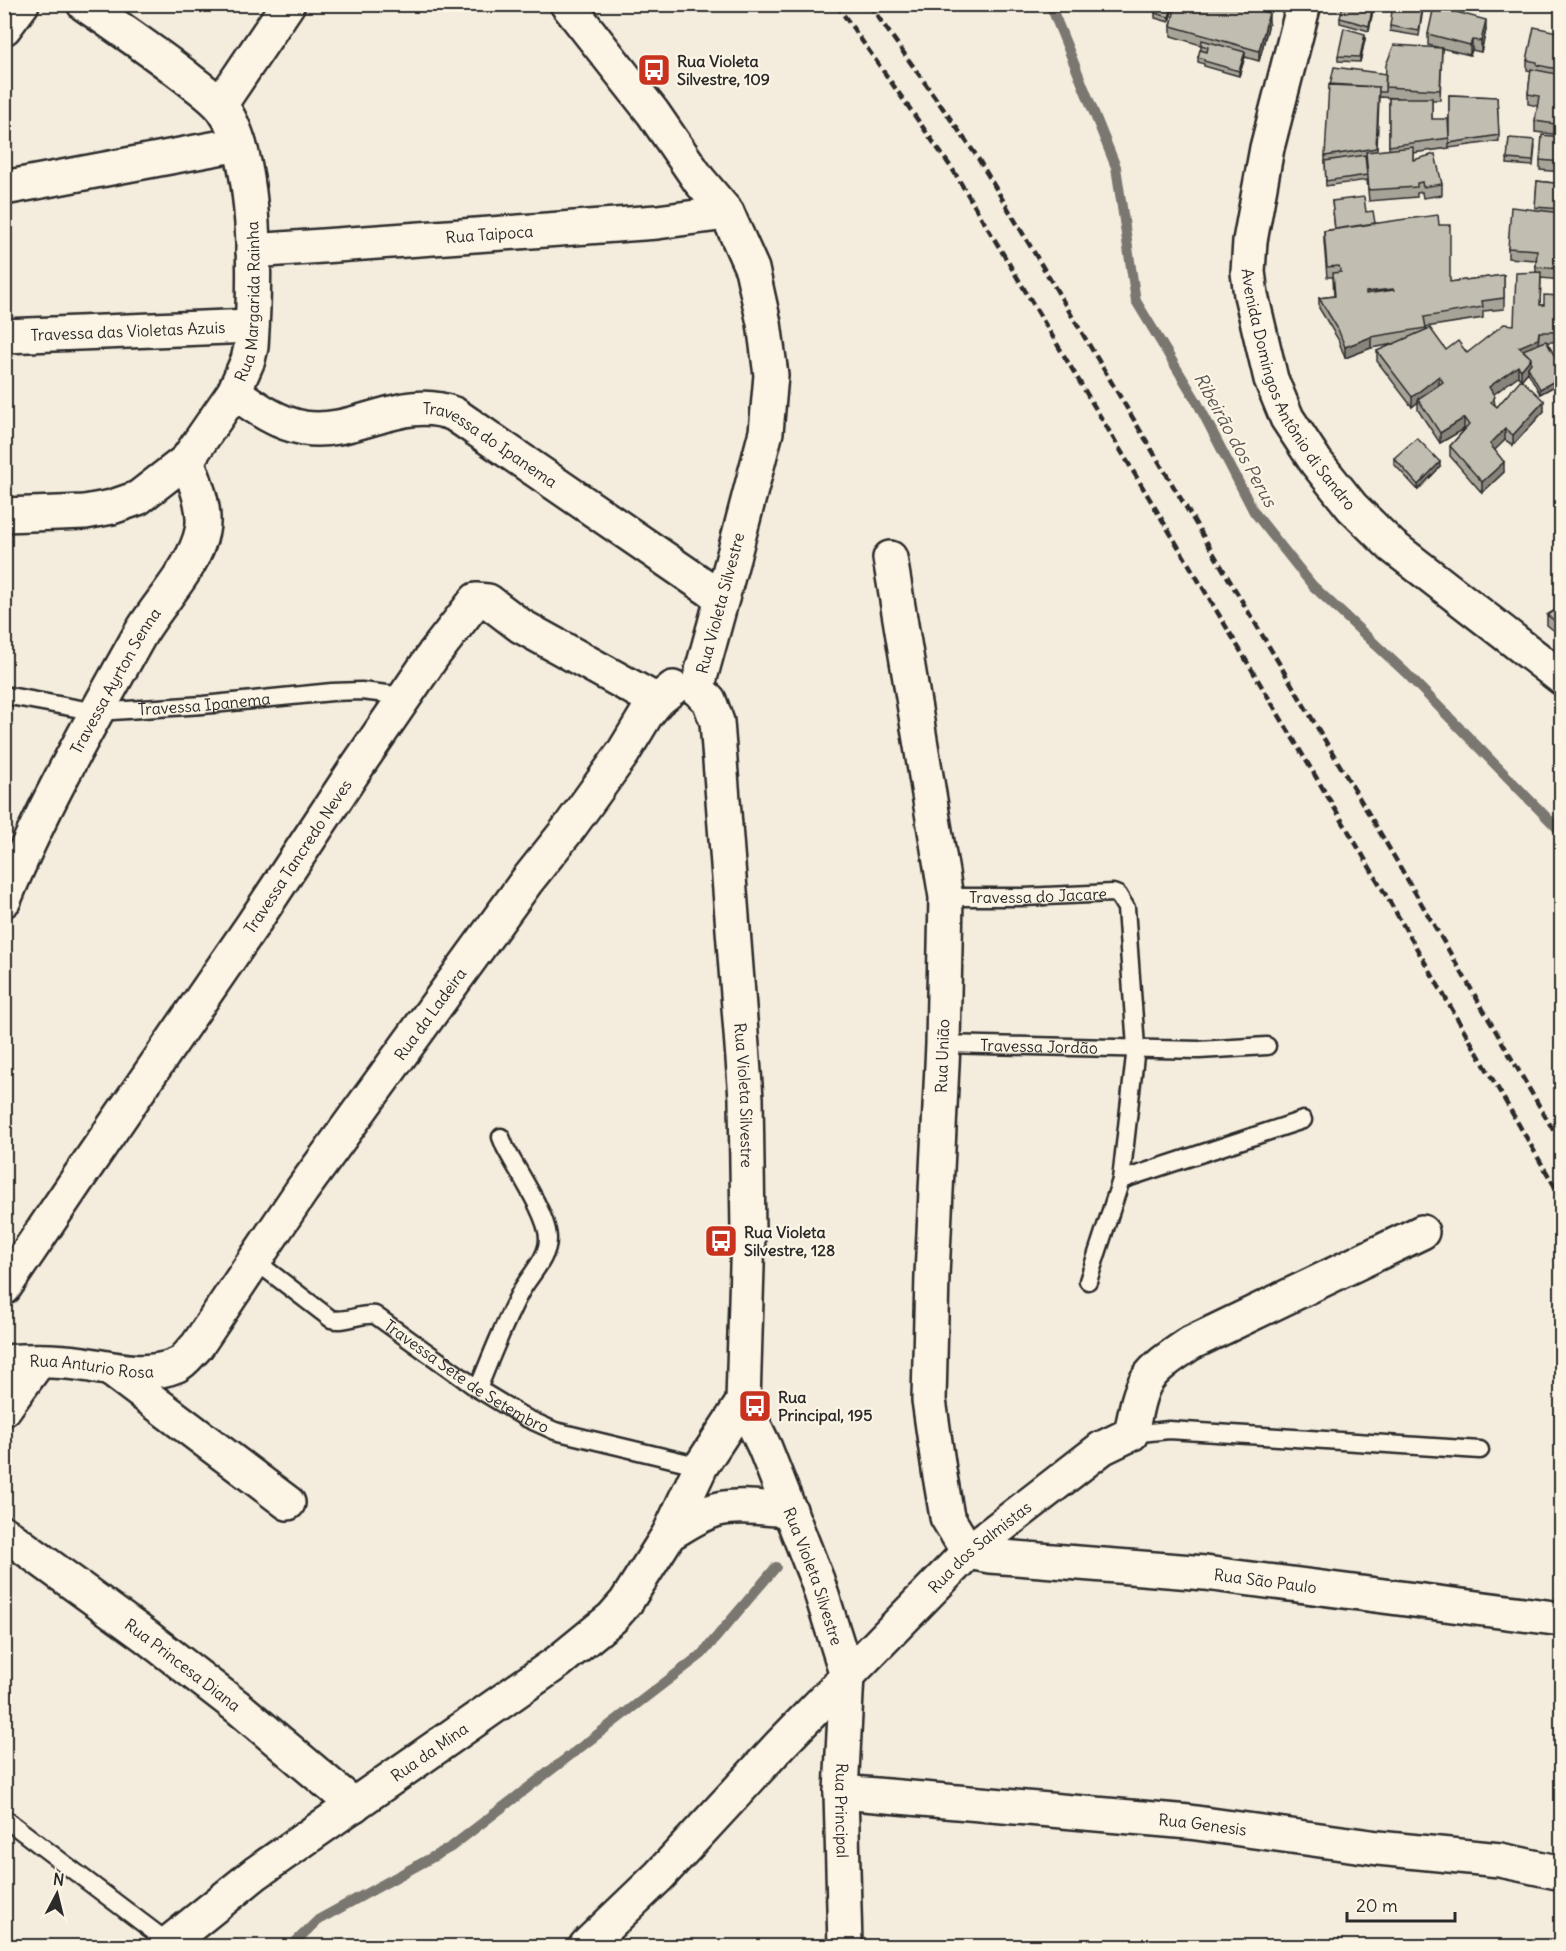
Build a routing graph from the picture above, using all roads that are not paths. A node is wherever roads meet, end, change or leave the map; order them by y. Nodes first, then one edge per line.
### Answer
1 (22, 4) edge
2 (84, 4) edge
3 (288, 4) edge
4 (567, 4) edge
5 (1304, 4) edge
6 (4, 28) edge
7 (220, 105) junction
8 (239, 144) junction
9 (4, 188) edge
10 (727, 213) junction
11 (253, 251) junction
12 (252, 326) junction
13 (4, 336) edge
14 (234, 392) junction
15 (187, 460) junction
16 (4, 515) edge
17 (890, 558) dead end
18 (722, 598) junction
19 (1562, 678) edge
20 (697, 689) junction
21 (4, 695) edge
22 (405, 696) junction
23 (657, 700) junction
24 (97, 712) junction
25 (946, 897) junction
26 (4, 900) edge
27 (944, 1044) junction
28 (1267, 1046) dead end
29 (1136, 1047) junction
30 (1303, 1120) dead end
31 (501, 1137) dead end
32 (1121, 1180) junction
33 (1422, 1232) dead end
34 (254, 1260) junction
35 (1088, 1281) dead end
36 (4, 1288) edge
37 (39, 1361) junction
38 (4, 1362) edge
39 (179, 1365) joint
40 (113, 1371) junction
41 (478, 1389) junction
42 (746, 1408) junction
43 (4, 1409) edge
44 (1131, 1434) junction
45 (1480, 1450) dead end
46 (701, 1466) junction
47 (288, 1503) dead end
48 (790, 1510) junction
49 (4, 1533) edge
50 (669, 1534) junction
51 (968, 1552) junction
52 (1562, 1619) edge
53 (847, 1675) junction
54 (841, 1791) junction
55 (354, 1805) junction
56 (4, 1818) edge
57 (1562, 1873) edge
58 (167, 1945) edge
59 (586, 1947) edge
60 (845, 1947) edge

1 - 6 street
2 - 7 street, Rua Margarida Rainha
3 - 7 street
4 - 10 street, Rua Violeta Silvestre
5 - 19 street, Avenida Domingos Antônio di Sandro
7 - 8 street, Rua Margarida Rainha
8 - 9 street
8 - 11 street, Rua Margarida Rainha
10 - 11 street, Rua Taipoca
10 - 18 street, Rua Violeta Silvestre
11 - 12 street, Rua Margarida Rainha
12 - 13 street, Travessa das Violetas Azuis
12 - 14 street, Rua Margarida Rainha
14 - 15 street, Rua Margarida Rainha
14 - 18 street, Travessa do Ipanema
15 - 16 street, Rua Margarida Rainha
15 - 24 street, Travessa Ayrton Senna
17 - 25 street, Rua União
18 - 20 street, Rua Violeta Silvestre
20 - 23 street
20 - 42 street, Rua Violeta Silvestre
21 - 24 lane, Travessa Ipanema
22 - 23 street, Travessa Tancredo Neves
22 - 24 lane, Travessa Ipanema
22 - 36 street, Travessa Tancredo Neves
23 - 34 street, Rua da Ladeira
24 - 26 street, Travessa Ayrton Senna
25 - 27 street, Rua União
25 - 29 lane, Travessa do Jacare
27 - 29 lane, Travessa Jordão
27 - 51 street, Rua União
28 - 29 lane, Travessa Jordão
29 - 32 lane
30 - 32 lane
31 - 41 lane
32 - 35 lane
33 - 44 street
34 - 39 street, Rua da Ladeira
34 - 41 lane, Travessa Sete de Setembro
37 - 38 street, Rua Anturio Rosa
37 - 40 street, Rua Anturio Rosa
37 - 43 street
39 - 40 street, Rua Anturio Rosa
40 - 47 street
41 - 46 lane, Travessa Sete de Setembro
42 - 46 street, Rua da Mina
42 - 48 street, Rua Violeta Silvestre
44 - 45 lane
44 - 51 street, Rua dos Salmistas
46 - 50 street, Rua da Mina
48 - 50 street, Rua da Mina
48 - 53 street, Rua Violeta Silvestre
49 - 55 street, Rua Princesa Diana
50 - 55 street, Rua da Mina
51 - 52 street, Rua São Paulo
51 - 53 street, Rua dos Salmistas
53 - 54 street, Rua Principal
53 - 59 street, Rua dos Salmistas
54 - 57 street, Rua Genesis
54 - 60 street, Rua Principal
55 - 58 street, Rua da Mina
56 - 58 lane

